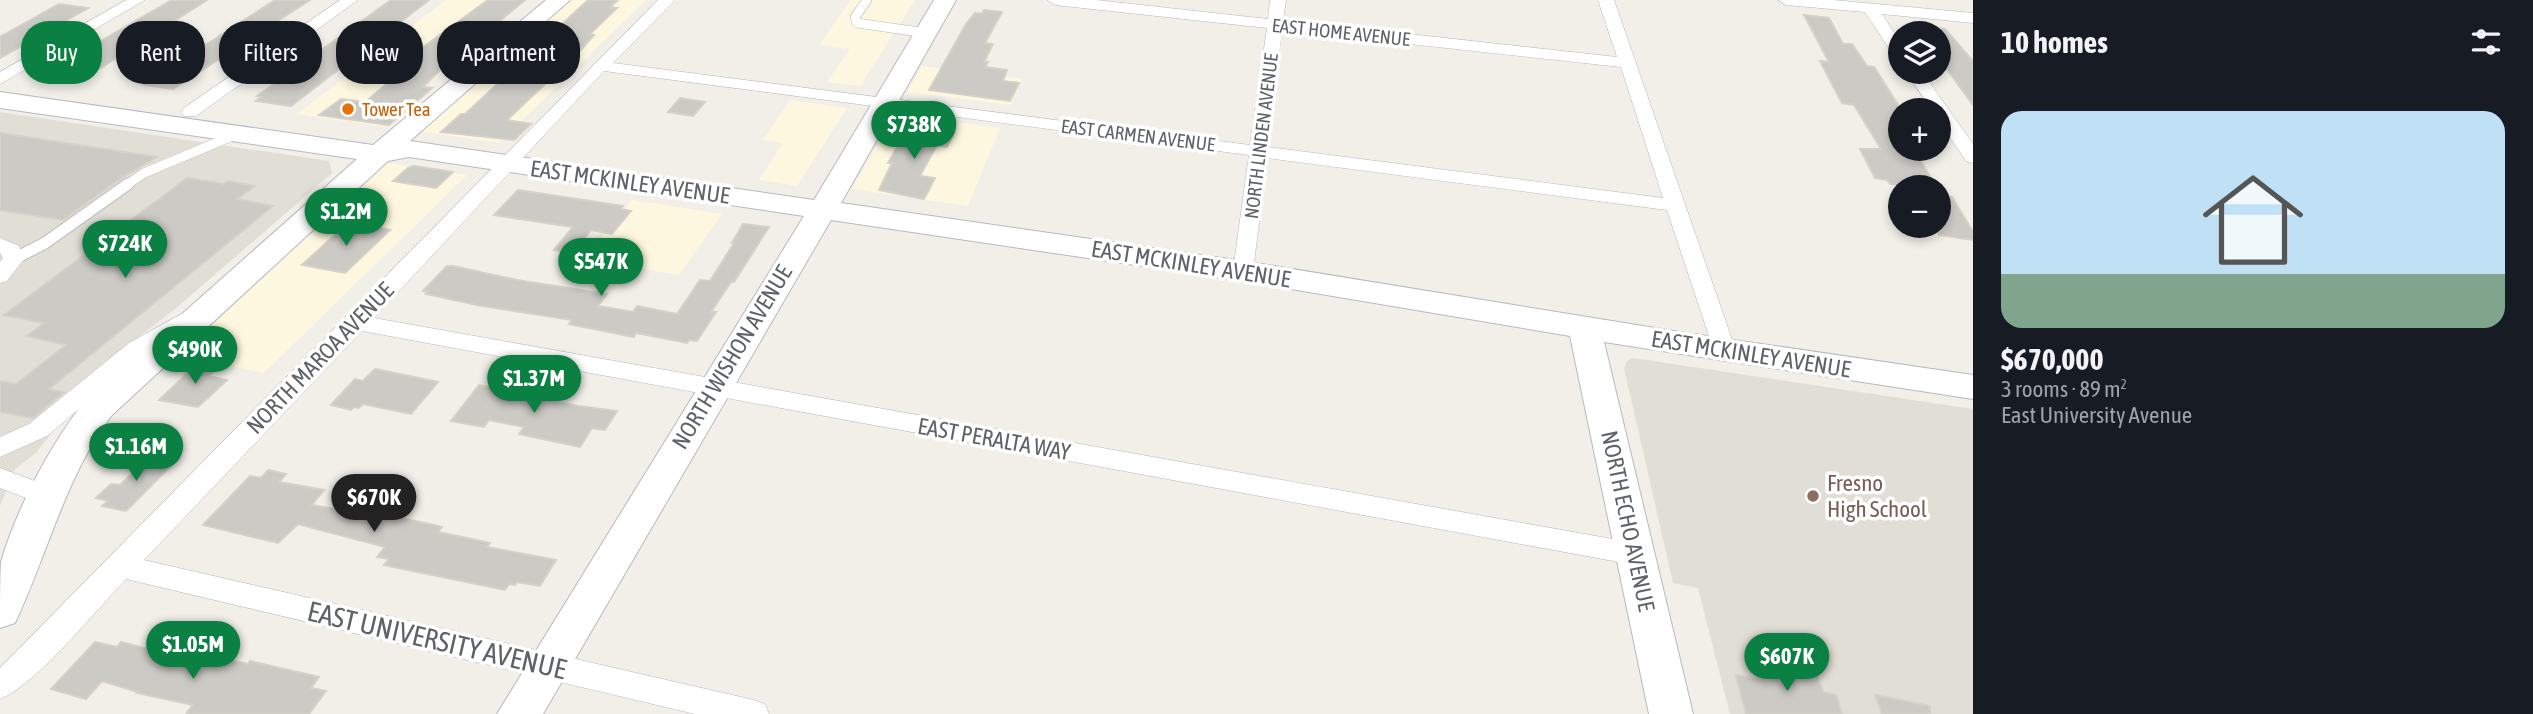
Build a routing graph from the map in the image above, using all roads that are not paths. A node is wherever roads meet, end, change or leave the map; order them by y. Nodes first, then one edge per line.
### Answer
1 (137, 0) edge
2 (350, 0) edge
3 (559, 0) edge
4 (667, 0) edge
5 (867, 0) edge
6 (945, 0) edge
7 (1055, 0) edge
8 (1278, 0) edge
9 (1606, 0) edge
10 (1786, 0) edge
11 (1836, 3) edge
12 (1870, 8) junction
13 (1973, 18) edge
14 (1275, 25) junction
15 (926, 33) junction
16 (1888, 35) edge
17 (1627, 63) junction
18 (600, 65) junction
19 (0, 79) edge
20 (0, 84) edge
21 (1922, 84) edge
22 (0, 100) edge
23 (887, 102) junction
24 (190, 112) junction
25 (237, 134) junction
26 (394, 148) junction
27 (1259, 151) junction
28 (1973, 157) edge
29 (510, 164) junction
30 (1675, 205) junction
31 (820, 210) junction
32 (7, 251) edge
33 (1243, 271) junction
34 (0, 276) edge
35 (215, 302) junction
36 (354, 323) junction
37 (1585, 328) junction
38 (1725, 351) junction
39 (1973, 387) edge
40 (714, 388) junction
41 (0, 447) edge
42 (0, 478) edge
43 (47, 496) junction
44 (1635, 554) junction
45 (120, 566) junction
46 (0, 610) edge
47 (547, 666) junction
48 (0, 685) edge
49 (519, 714) edge
50 (754, 714) edge
51 (1671, 714) edge

1 - 19 street
2 - 24 street
3 - 26 main road
4 - 18 street, NORTH MAROA AVENUE
5 - 15 lane
6 - 15 main road, NORTH WISHON AVENUE
7 - 14 street, EAST HOME AVENUE
8 - 14 street, NORTH LINDEN AVENUE
9 - 17 street
10 - 11 street
11 - 12 street
12 - 13 street
12 - 16 street
14 - 17 street, EAST HOME AVENUE
14 - 27 street, NORTH LINDEN AVENUE
15 - 23 main road, NORTH WISHON AVENUE
17 - 30 street
18 - 23 street, EAST CARMEN AVENUE
18 - 29 street, NORTH MAROA AVENUE
20 - 24 main road, EAST MCKINLEY AVENUE
21 - 28 street
22 - 25 main road, EAST MCKINLEY AVENUE
23 - 27 street, EAST CARMEN AVENUE
23 - 31 main road, NORTH WISHON AVENUE
24 - 26 main road, EAST MCKINLEY AVENUE
25 - 26 main road, EAST MCKINLEY AVENUE
25 - 32 lane
26 - 29 main road, EAST MCKINLEY AVENUE
26 - 35 main road
27 - 30 street, EAST CARMEN AVENUE
27 - 33 street, NORTH LINDEN AVENUE
29 - 31 main road, EAST MCKINLEY AVENUE
29 - 36 street, NORTH MAROA AVENUE
30 - 38 street
31 - 33 main road, EAST MCKINLEY AVENUE
31 - 40 main road, NORTH WISHON AVENUE
32 - 34 street
33 - 37 main road, EAST MCKINLEY AVENUE
35 - 41 street
35 - 43 main road
36 - 40 street, EAST PERALTA WAY
36 - 45 street, NORTH MAROA AVENUE
37 - 38 main road, EAST MCKINLEY AVENUE
37 - 44 main road, NORTH ECHO AVENUE
38 - 39 main road, EAST MCKINLEY AVENUE
40 - 44 street, EAST PERALTA WAY
40 - 47 main road, NORTH WISHON AVENUE
42 - 43 street
43 - 46 main road
44 - 51 main road, NORTH ECHO AVENUE
45 - 47 street, EAST UNIVERSITY AVENUE
45 - 48 street, NORTH MAROA AVENUE
47 - 49 main road, NORTH WISHON AVENUE
47 - 50 street, EAST UNIVERSITY AVENUE

